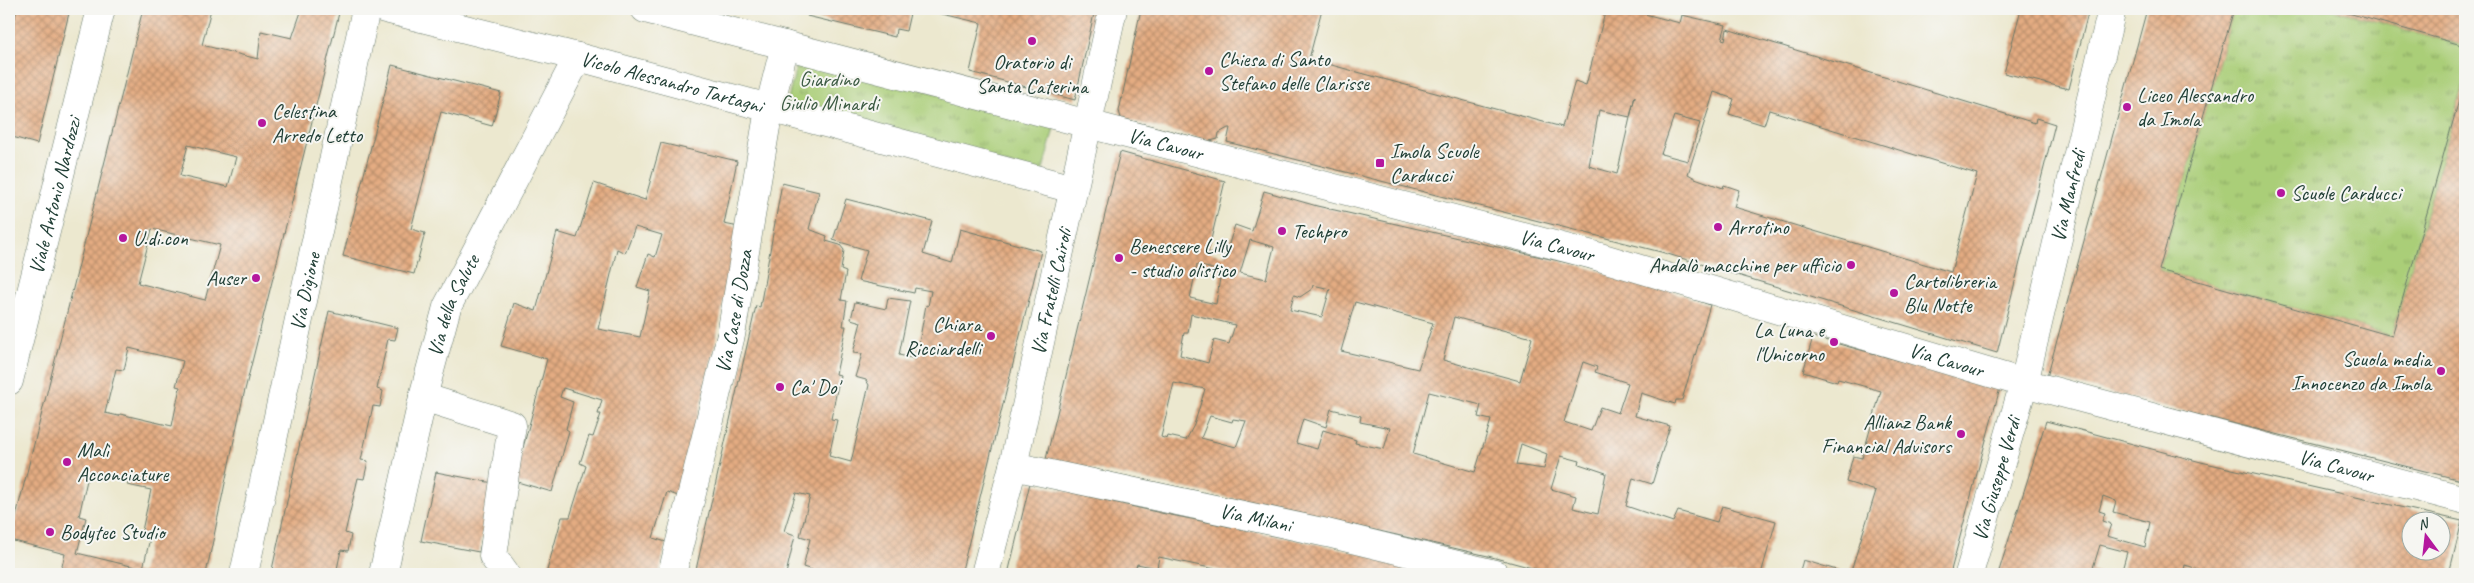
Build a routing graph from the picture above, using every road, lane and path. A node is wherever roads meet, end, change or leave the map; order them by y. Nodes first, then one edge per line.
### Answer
1 (101, 9) edge
2 (366, 9) edge
3 (385, 9) edge
4 (645, 9) edge
5 (1113, 9) edge
6 (2112, 9) edge
7 (785, 45) junction
8 (578, 57) junction
9 (769, 109) junction
10 (1087, 122) junction
11 (1073, 189) junction
12 (9, 378) edge
13 (2024, 384) junction
14 (423, 397) junction
15 (1013, 466) junction
16 (2465, 500) edge
17 (244, 574) edge
18 (383, 574) edge
19 (506, 574) edge
20 (672, 574) edge
21 (985, 574) edge
22 (1495, 574) edge
23 (1969, 574) edge

1 - 12 street, Viale Antonio Nardozzi
2 - 17 street, Via Digione
3 - 8 street, Vicolo Alessandro Tartagni
4 - 7 street, Via Cavour
5 - 10 street, Via Fratelli Cairoli
6 - 13 street, Via Manfredi
7 - 9 street, Via Case di Dozza
7 - 10 street, Via Cavour
8 - 9 street, Vicolo Alessandro Tartagni
8 - 14 street, Via della Salute
9 - 11 street, Vicolo Alessandro Tartagni
9 - 20 street, Via Case di Dozza
10 - 11 street, Via Fratelli Cairoli
10 - 13 street, Via Cavour
11 - 15 street, Via Fratelli Cairoli
13 - 16 street, Via Cavour
13 - 23 street, Via Giuseppe Verdi
14 - 18 street, Via della Salute
14 - 19 street
15 - 21 street, Via Fratelli Cairoli
15 - 22 street, Via Milani

